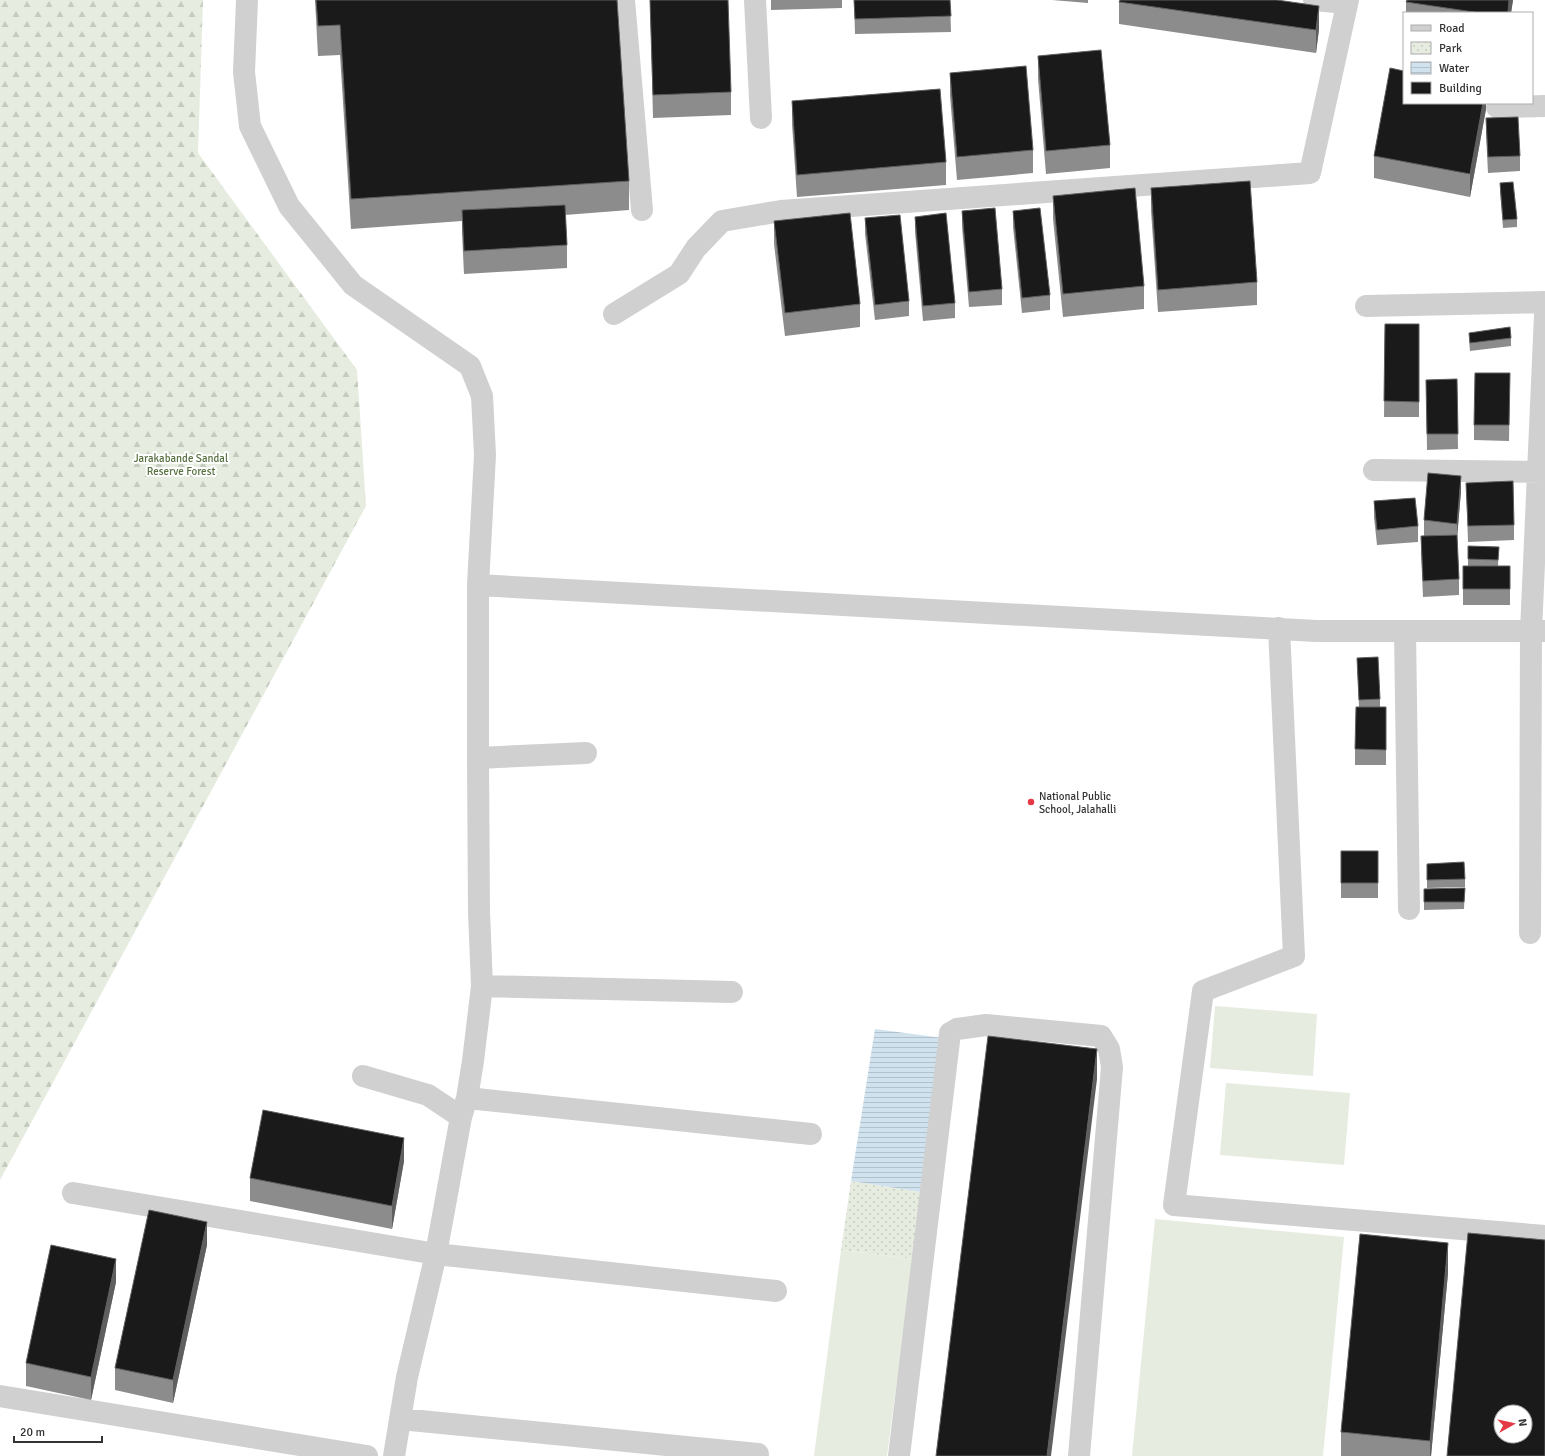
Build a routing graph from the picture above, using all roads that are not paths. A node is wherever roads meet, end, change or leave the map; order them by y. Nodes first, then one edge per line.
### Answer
1 (247, 0) edge
2 (624, 0) edge
3 (755, 0) edge
4 (1314, 0) edge
5 (1348, 2) edge
6 (1545, 106) edge
7 (1497, 107) dead end
8 (761, 118) dead end
9 (642, 210) dead end
10 (1545, 302) edge
11 (1366, 306) dead end
12 (614, 314) dead end
13 (1545, 315) edge
14 (1374, 470) dead end
15 (1541, 472) edge
16 (478, 585) junction
17 (1279, 628) junction
18 (1405, 631) junction
19 (1538, 631) edge
20 (586, 752) dead end
21 (478, 758) junction
22 (1409, 909) dead end
23 (1530, 933) dead end
24 (482, 986) junction
25 (732, 992) dead end
26 (363, 1076) dead end
27 (464, 1108) junction
28 (810, 1134) dead end
29 (73, 1193) dead end
30 (1545, 1236) edge
31 (436, 1254) junction
32 (776, 1291) dead end
33 (0, 1396) edge
34 (400, 1419) junction
35 (758, 1454) dead end
36 (367, 1456) edge
37 (394, 1456) edge
38 (899, 1456) edge
39 (1079, 1456) edge

1 - 16 street
2 - 9 street
3 - 8 street
4 - 5 street
5 - 12 street
6 - 7 street
10 - 11 street
13 - 15 street
14 - 15 street
15 - 19 street
16 - 17 street
16 - 21 street
17 - 18 street
17 - 30 street
18 - 19 street
18 - 22 street
19 - 23 street
20 - 21 street
21 - 24 street
24 - 25 street
24 - 27 street
26 - 27 street
27 - 28 street
27 - 31 street
29 - 31 street
31 - 32 street
31 - 34 street
33 - 36 street
34 - 35 street
34 - 37 street
38 - 39 street

